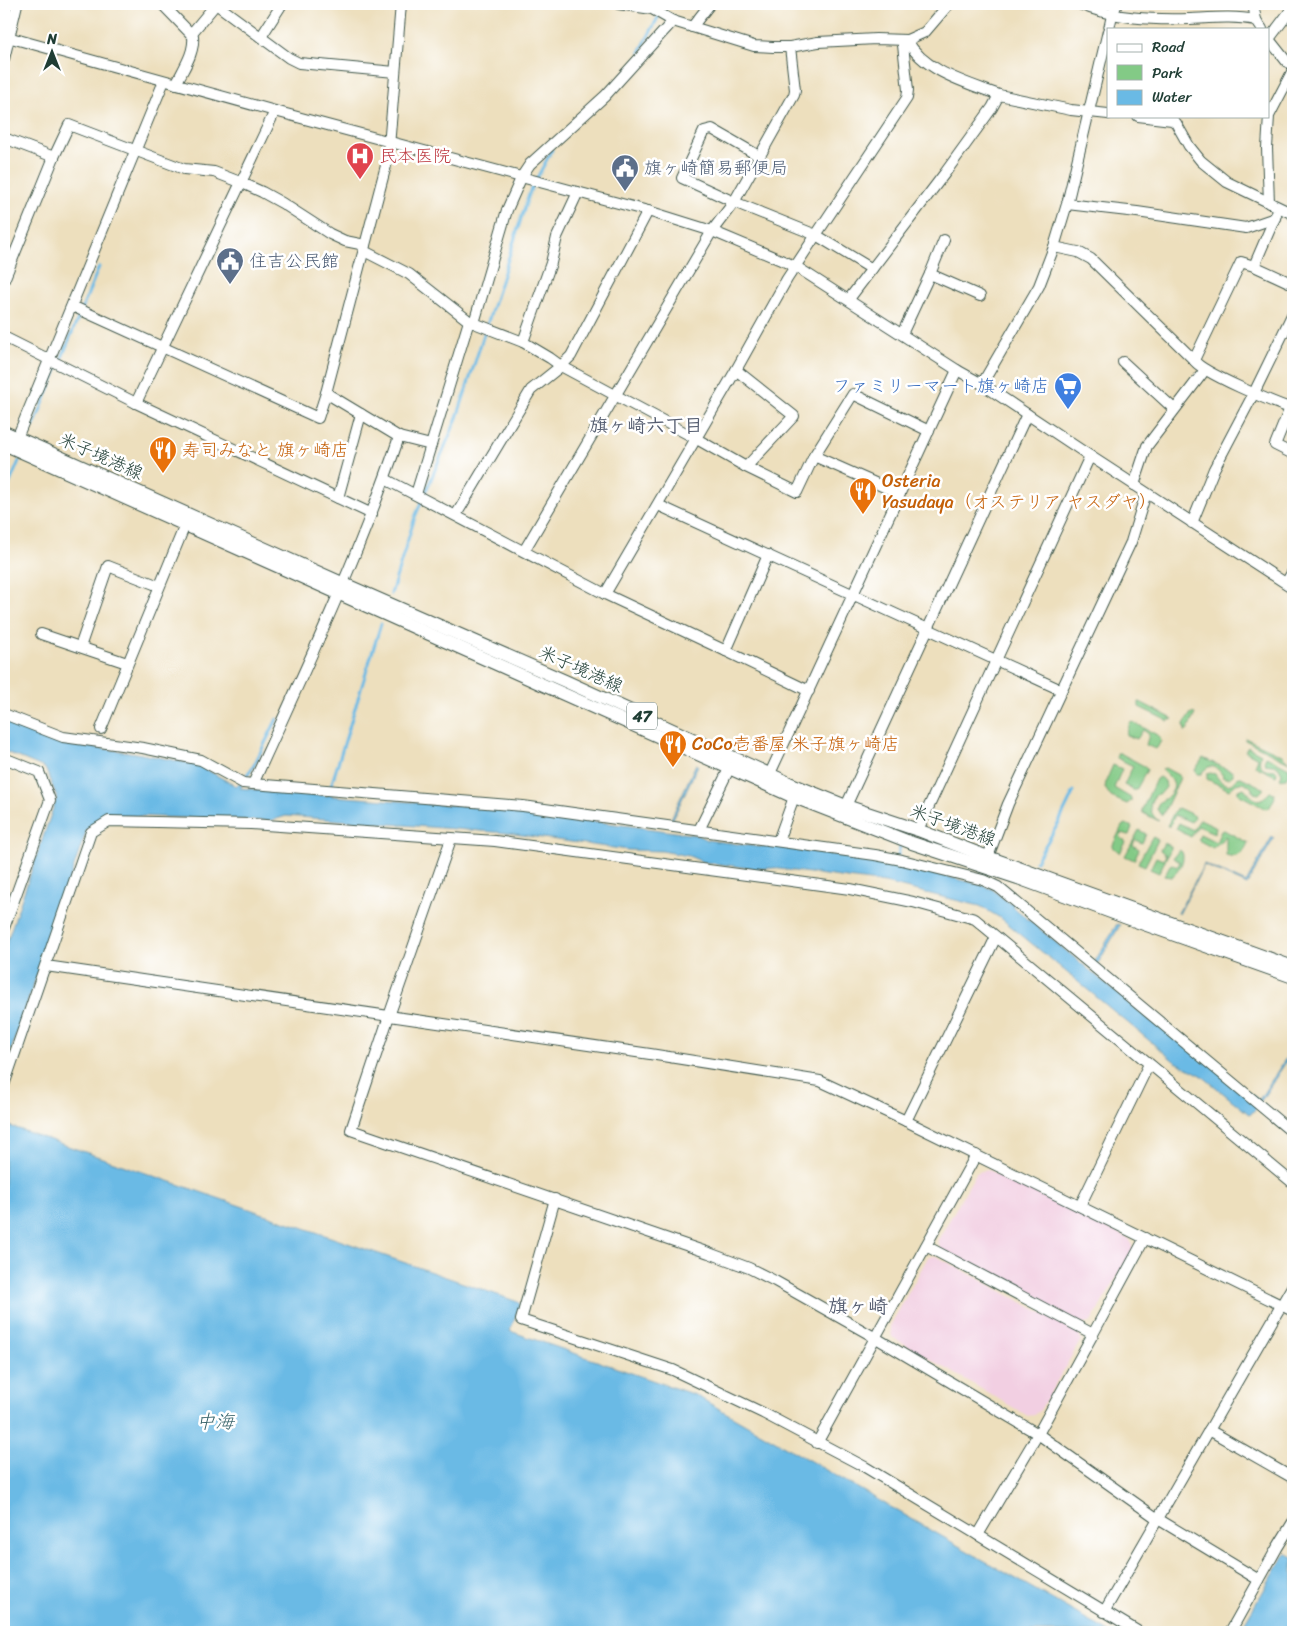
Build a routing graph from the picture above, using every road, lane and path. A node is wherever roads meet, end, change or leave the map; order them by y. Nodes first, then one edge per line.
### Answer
1 (17, 4) edge
2 (162, 4) edge
3 (216, 4) edge
4 (282, 4) edge
5 (401, 4) edge
6 (618, 4) edge
7 (710, 4) edge
8 (949, 4) edge
9 (1079, 4) edge
10 (1117, 4) edge
11 (1253, 4) edge
12 (1293, 7) edge
13 (1112, 15) junction
14 (672, 21) junction
15 (1259, 24) edge
16 (692, 27) junction
17 (1109, 28) edge
18 (191, 34) junction
19 (1107, 34) edge
20 (1270, 36) edge
21 (7, 37) edge
22 (261, 37) junction
23 (907, 40) junction
24 (1270, 41) edge
25 (790, 47) junction
26 (4, 59) edge
27 (1293, 65) edge
28 (1293, 70) edge
29 (395, 72) junction
30 (164, 81) junction
31 (176, 84) junction
32 (999, 95) junction
33 (275, 111) junction
34 (1089, 113) junction
35 (1107, 114) edge
36 (1270, 114) edge
37 (1155, 118) edge
38 (1269, 118) edge
39 (4, 138) edge
40 (390, 141) junction
41 (136, 151) junction
42 (760, 156) junction
43 (54, 157) junction
44 (522, 176) junction
45 (240, 182) junction
46 (578, 192) junction
47 (734, 202) junction
48 (1269, 203) junction
49 (1067, 204) junction
50 (648, 211) junction
51 (1277, 213) junction
52 (1293, 214) edge
53 (712, 231) junction
54 (816, 235) junction
55 (944, 240) dead end
56 (1054, 247) junction
57 (365, 248) junction
58 (795, 266) junction
59 (1254, 266) junction
60 (872, 269) junction
61 (930, 274) junction
62 (4, 280) edge
63 (1293, 284) edge
64 (980, 296) dead end
65 (849, 299) junction
66 (72, 306) junction
67 (1293, 313) edge
68 (472, 322) junction
69 (902, 334) junction
70 (4, 337) edge
71 (523, 342) junction
72 (163, 348) junction
73 (50, 360) junction
74 (1194, 360) junction
75 (1123, 362) dead end
76 (561, 366) junction
77 (736, 370) junction
78 (957, 370) junction
79 (1205, 370) junction
80 (982, 384) junction
81 (326, 393) junction
82 (1254, 393) junction
83 (616, 396) junction
84 (136, 403) junction
85 (1292, 408) edge
86 (1174, 409) junction
87 (361, 414) junction
88 (1027, 414) junction
89 (929, 431) junction
90 (4, 432) edge
91 (399, 437) junction
92 (17, 438) junction
93 (696, 438) junction
94 (4, 444) edge
95 (431, 445) junction
96 (1293, 454) edge
97 (814, 456) junction
98 (1090, 456) junction
99 (746, 467) junction
100 (385, 479) junction
101 (1134, 485) junction
102 (1146, 493) junction
103 (416, 494) junction
104 (900, 494) junction
105 (338, 498) junction
106 (658, 505) junction
107 (372, 514) junction
108 (456, 514) junction
109 (1192, 523) junction
110 (184, 525) junction
111 (524, 552) junction
112 (768, 555) junction
113 (1293, 571) edge
114 (159, 586) junction
115 (1290, 586) edge
116 (342, 589) junction
117 (606, 594) junction
118 (852, 595) junction
119 (927, 628) junction
120 (42, 634) dead end
121 (80, 647) junction
122 (726, 651) junction
123 (996, 660) junction
124 (127, 663) junction
125 (809, 690) junction
126 (1061, 690) junction
127 (4, 714) edge
128 (100, 729) dead end
129 (4, 758) edge
130 (729, 769) junction
131 (768, 779) junction
132 (253, 784) junction
133 (794, 797) junction
134 (846, 806) junction
135 (699, 830) junction
136 (918, 830) junction
137 (452, 839) junction
138 (778, 841) junction
139 (986, 862) junction
140 (4, 928) edge
141 (996, 937) junction
142 (46, 966) junction
143 (1292, 972) edge
144 (389, 1016) junction
145 (1149, 1064) junction
146 (4, 1085) edge
147 (906, 1121) junction
148 (1293, 1132) edge
149 (976, 1155) junction
150 (1293, 1183) edge
151 (555, 1200) junction
152 (1080, 1206) junction
153 (1145, 1238) junction
154 (926, 1246) junction
155 (1293, 1284) edge
156 (1281, 1304) junction
157 (1293, 1311) edge
158 (1093, 1334) junction
159 (876, 1338) junction
160 (1209, 1430) junction
161 (1038, 1434) junction
162 (817, 1443) junction
163 (1293, 1478) edge
164 (1158, 1519) junction
165 (1293, 1522) edge
166 (978, 1535) junction
167 (1259, 1580) junction
168 (1104, 1612) junction
169 (1139, 1632) edge
170 (1230, 1632) edge

1 - 21 street
2 - 18 street
3 - 18 street
3 - 22 street
4 - 22 street
5 - 29 street
6 - 14 street
7 - 16 street
8 - 23 street
9 - 13 street
10 - 13 street
11 - 15 street
12 - 20 street
13 - 15 street
13 - 17 street
14 - 16 street
14 - 44 street
16 - 25 street
18 - 31 street
19 - 34 street
21 - 26 street
21 - 30 street
22 - 29 street
23 - 25 street
23 - 32 street
23 - 54 street
24 - 27 street
25 - 42 street
28 - 36 street
29 - 40 street
30 - 31 street
30 - 41 street
31 - 33 street
32 - 34 street
32 - 60 street
33 - 40 street
33 - 45 street
34 - 35 street
34 - 49 street
37 - 48 street
38 - 48 street
39 - 43 street
40 - 44 street
40 - 57 street
41 - 43 street
41 - 45 street
41 - 66 street
42 - 47 street
42 - 47 street
43 - 62 street
44 - 46 street
44 - 68 street
45 - 57 street
45 - 72 street
46 - 50 street
46 - 71 street
47 - 53 street
47 - 54 street
48 - 51 street
49 - 51 street
49 - 56 street
50 - 53 street
50 - 76 street
51 - 52 street
51 - 59 street
53 - 58 street
53 - 83 street
54 - 58 street
54 - 60 street
55 - 61 street
56 - 74 street
56 - 80 street
57 - 68 street
57 - 81 street
58 - 65 street
58 - 77 street
59 - 63 street
59 - 74 street
60 - 65 street
61 - 64 street
61 - 69 street
65 - 69 street
66 - 72 street
66 - 73 street
67 - 82 street
68 - 71 street
68 - 95 street
69 - 78 street
70 - 73 street
71 - 76 street
72 - 81 street
72 - 84 street
73 - 84 street
73 - 92 street
74 - 79 street
75 - 86 street
76 - 83 street
76 - 108 street
77 - 93 street
77 - 99 street
78 - 80 street
78 - 89 street
79 - 82 street
79 - 86 street
80 - 88 street
81 - 87 street
82 - 85 street
82 - 109 street
83 - 93 street
83 - 111 street
84 - 105 street
85 - 96 street
86 - 101 street
87 - 91 street
87 - 105 street
88 - 98 street
88 - 119 street
89 - 97 street
89 - 104 street
90 - 92 main road, 米子境港線 / 47
91 - 95 street
91 - 100 street
92 - 116 main road, 米子境港線 / 47
93 - 99 street
93 - 106 street
94 - 110 main road, 米子境港線 / 47
95 - 103 street
97 - 99 street
97 - 104 street
98 - 101 street
98 - 123 street
100 - 103 street
100 - 107 street
101 - 102 street
102 - 109 street
102 - 126 street
103 - 108 street
104 - 118 street
105 - 107 street
106 - 112 street
106 - 117 street
107 - 116 street
108 - 111 street
109 - 115 street
110 - 114 street
110 - 116 main road, 米子境港線 / 47
111 - 117 street
112 - 118 street
112 - 122 street
113 - 115 street
114 - 121 street
114 - 124 street
116 - 130 main road, 米子境港線 / 47
116 - 131 main road, 米子境港線 / 47
116 - 132 street
117 - 122 street
118 - 119 street
118 - 125 street
119 - 123 street
119 - 134 street
120 - 121 street
121 - 124 street
122 - 125 street
123 - 126 street
123 - 136 street
124 - 128 street
125 - 131 street
126 - 139 street
127 - 132 street
129 - 140 street
130 - 131 main road, 米子境港線 / 47
130 - 135 street
131 - 133 main road, 米子境港線 / 47
131 - 134 main road, 米子境港線 / 47
132 - 135 street
133 - 138 street
133 - 139 main road, 米子境港線 / 47
134 - 136 main road, 米子境港線 / 47
135 - 138 street
136 - 139 main road, 米子境港線 / 47
137 - 141 street
137 - 142 street
137 - 144 street
138 - 148 street
139 - 143 main road, 米子境港線 / 47
141 - 145 street
141 - 147 street
142 - 144 street
142 - 146 street
144 - 147 street
144 - 151 street
145 - 150 street
145 - 152 street
147 - 149 street
149 - 152 street
149 - 154 street
151 - 159 street
151 - 162 street
152 - 153 street
153 - 156 street
153 - 158 street
154 - 158 street
154 - 159 street
155 - 156 street
156 - 157 street
156 - 160 street
158 - 161 street
159 - 161 street
159 - 162 street
160 - 163 street
160 - 164 street
161 - 164 street
161 - 166 street
162 - 166 street
164 - 167 street
164 - 168 street
165 - 167 street
166 - 168 street
167 - 170 street
168 - 169 street

